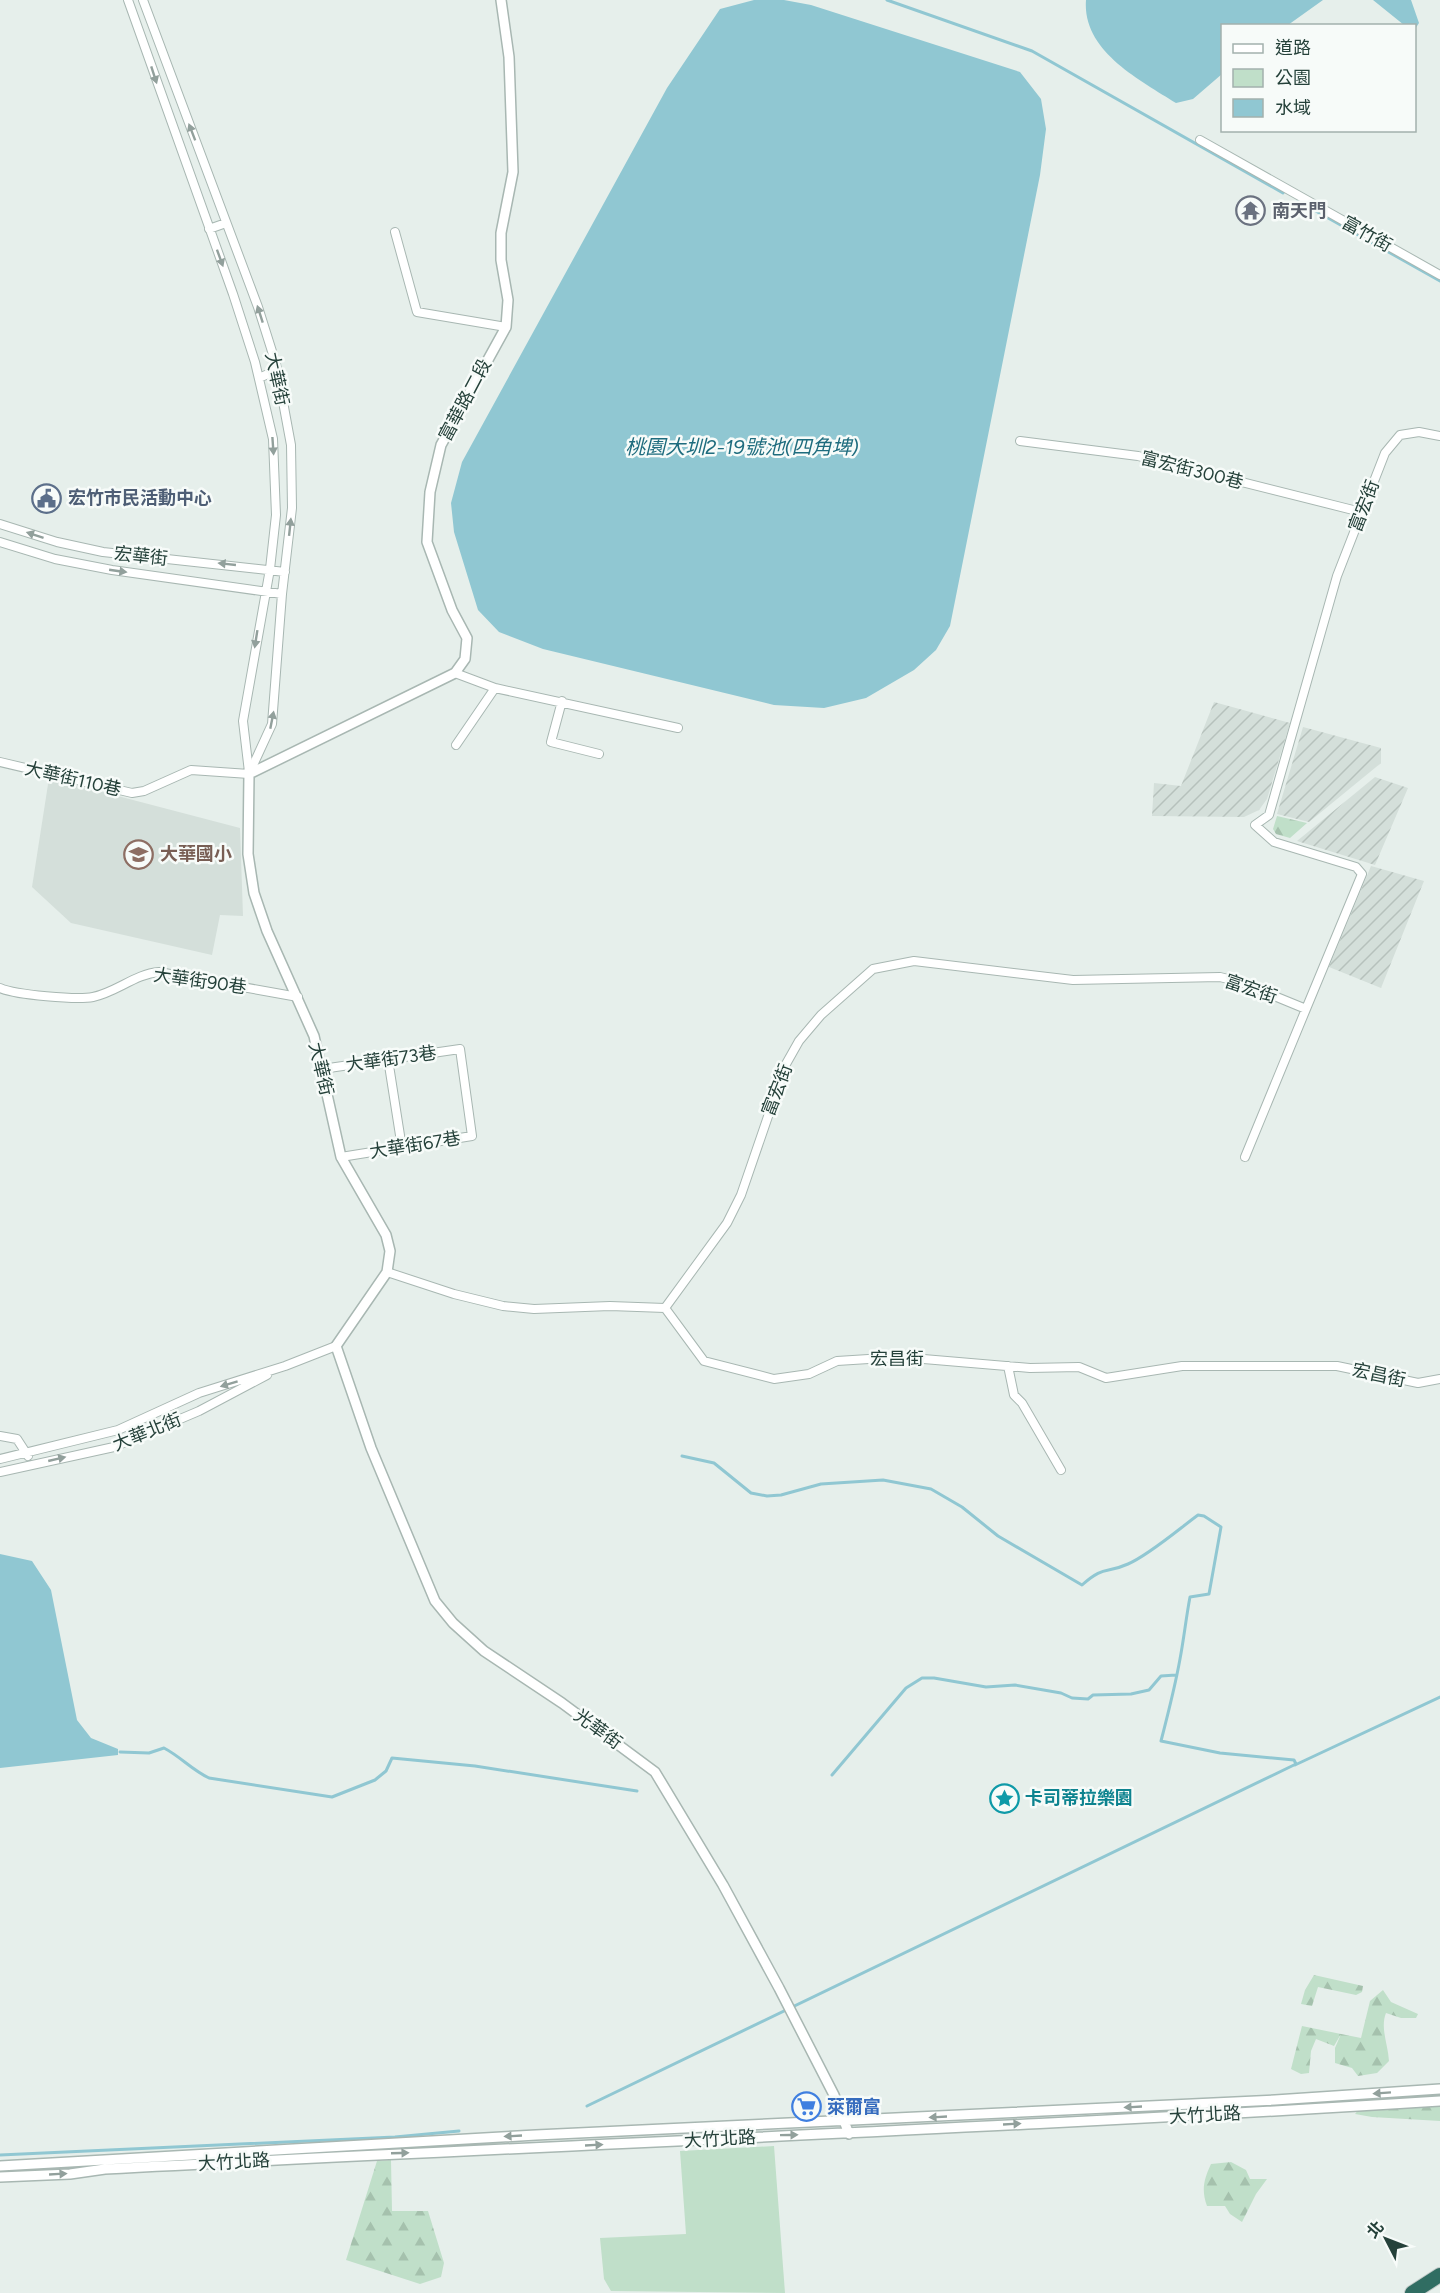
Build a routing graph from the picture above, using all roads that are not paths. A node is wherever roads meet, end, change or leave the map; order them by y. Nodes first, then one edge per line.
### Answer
1 (128, 0) edge
2 (143, 0) edge
3 (501, 0) edge
4 (158, 44) junction
5 (145, 48) junction
6 (1200, 140) dead end
7 (226, 223) junction
8 (209, 229) junction
9 (395, 232) dead end
10 (1440, 275) edge
11 (506, 327) junction
12 (277, 370) junction
13 (259, 378) junction
14 (1440, 436) edge
15 (1020, 441) dead end
16 (1361, 512) junction
17 (0, 524) edge
18 (0, 542) edge
19 (61, 543) junction
20 (56, 559) junction
21 (270, 569) junction
22 (285, 572) junction
23 (265, 592) junction
24 (282, 594) junction
25 (455, 673) junction
26 (495, 688) junction
27 (562, 701) junction
28 (678, 728) dead end
29 (456, 745) dead end
30 (599, 754) dead end
31 (0, 762) edge
32 (249, 774) junction
33 (0, 988) edge
34 (298, 997) junction
35 (1306, 1009) junction
36 (460, 1049) joint
37 (388, 1059) junction
38 (322, 1069) junction
39 (402, 1148) junction
40 (341, 1157) junction
41 (1245, 1157) dead end
42 (387, 1272) junction
43 (665, 1308) junction
44 (336, 1346) junction
45 (285, 1366) junction
46 (1008, 1366) junction
47 (1440, 1379) edge
48 (0, 1436) edge
49 (27, 1454) junction
50 (0, 1459) edge
51 (31, 1465) junction
52 (1061, 1470) dead end
53 (0, 1472) edge
54 (1440, 2089) edge
55 (1440, 2101) edge
56 (844, 2120) junction
57 (849, 2134) junction
58 (0, 2166) edge
59 (0, 2177) edge
60 (1440, 2274) edge
61 (1412, 2293) edge

1 - 5 street, 大華街
2 - 4 street, 大華街
3 - 11 street, 富華路二段
4 - 5 street
7 -> 4 street, 大華街
5 -> 8 street, 大華街
6 - 10 street, 富竹街
7 - 8 street
12 -> 7 street, 大華街
8 -> 13 street, 大華街
9 - 11 street
11 - 25 street, 富華路二段
12 - 13 street
22 -> 12 street, 大華街
13 -> 21 street, 大華街
14 - 16 street, 富宏街
15 - 16 street, 富宏街300巷
16 - 35 street, 富宏街
19 -> 17 street, 宏華街
18 - 20 street, 宏華街
19 - 20 street
21 -> 19 street, 宏華街
20 -> 23 street, 宏華街
21 - 22 street, 宏華街
21 - 23 street, 大華街
22 - 24 street, 大華街
23 - 24 street, 宏華街
23 -> 32 street, 大華街
32 -> 24 street, 大華街
25 - 26 street
25 - 32 street
26 - 27 street
26 - 29 street
27 - 28 street
27 - 30 street
31 - 32 street, 大華街110巷
32 - 34 street, 大華街
33 - 34 street, 大華街90巷
34 - 38 street, 大華街
35 - 41 street
35 - 43 street, 富宏街
36 - 37 street, 大華街73巷
36 - 39 street, 大華街67巷
37 - 38 street, 大華街73巷
37 - 39 street
38 - 40 street, 大華街
39 - 40 street, 大華街67巷
40 - 42 street, 大華街
42 - 43 street
42 - 44 street
43 - 46 street, 宏昌街
44 - 45 street, 大華北街
44 - 56 street, 光華街
45 -> 49 street, 大華北街
51 -> 45 street, 大華北街
46 - 47 street, 宏昌街
46 - 52 street
48 - 49 street
49 - 50 street, 大華北街
49 - 51 street
51 - 53 street, 大華北街
54 -> 56 street, 大竹北路
57 -> 55 street, 大竹北路
56 - 57 street, 光華街
56 -> 58 street, 大竹北路
59 -> 57 street, 大竹北路
60 - 61 highway

